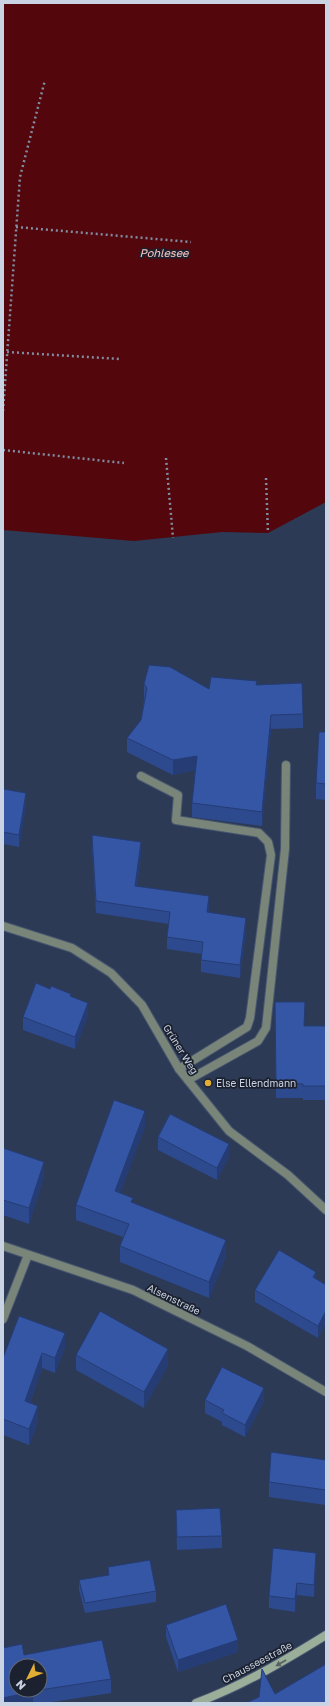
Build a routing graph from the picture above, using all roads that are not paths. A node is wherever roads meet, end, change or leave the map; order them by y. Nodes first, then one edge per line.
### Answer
1 (286, 765) dead end
2 (141, 776) dead end
3 (3, 926) edge
4 (179, 1069) junction
5 (188, 1080) junction
6 (326, 1210) edge
7 (3, 1246) edge
8 (28, 1255) junction
9 (3, 1319) edge
10 (326, 1392) edge
11 (326, 1635) edge
12 (196, 1703) edge

1 - 5 street
2 - 4 street
3 - 4 street, Grüner Weg
4 - 5 street, Grüner Weg
5 - 6 street, Grüner Weg
7 - 8 street, Alsenstraße
8 - 9 street
8 - 10 street, Alsenstraße
11 -> 12 street, Chausseestraße

